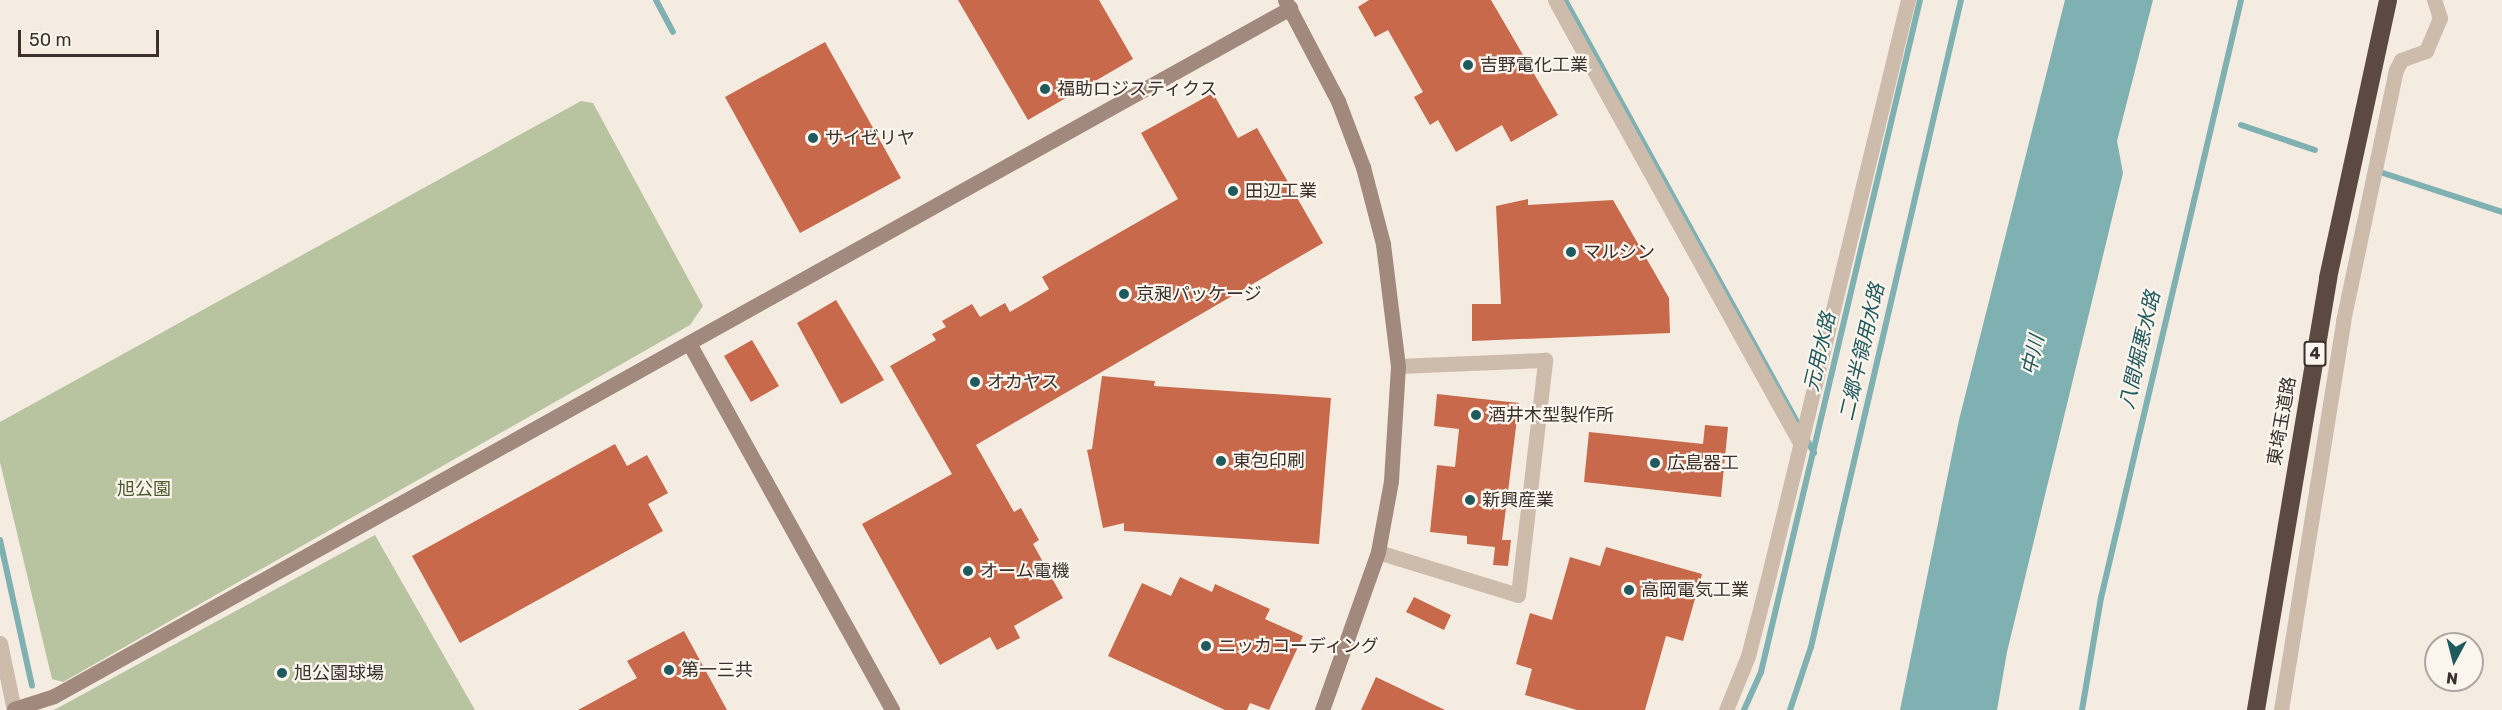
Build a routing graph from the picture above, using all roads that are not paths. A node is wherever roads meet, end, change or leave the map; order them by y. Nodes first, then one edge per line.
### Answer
1 (1555, 0) edge
2 (1908, 0) edge
3 (2388, 0) edge
4 (2434, 0) edge
5 (1288, 4) edge
6 (690, 345) junction
7 (1398, 366) junction
8 (1799, 441) junction
9 (1378, 552) junction
10 (0, 643) edge
11 (14, 709) edge
12 (892, 710) edge
13 (1322, 710) edge
14 (1726, 710) edge
15 (2256, 710) edge
16 (2281, 710) edge

1 - 8 street
2 - 8 street
3 - 15 highway, 東埼玉道路 / 4
4 - 16 street
5 - 6 street
5 - 7 street
6 - 11 street
6 - 12 street
7 - 9 street
7 - 9 street
8 - 14 street
9 - 13 street
10 - 11 street

